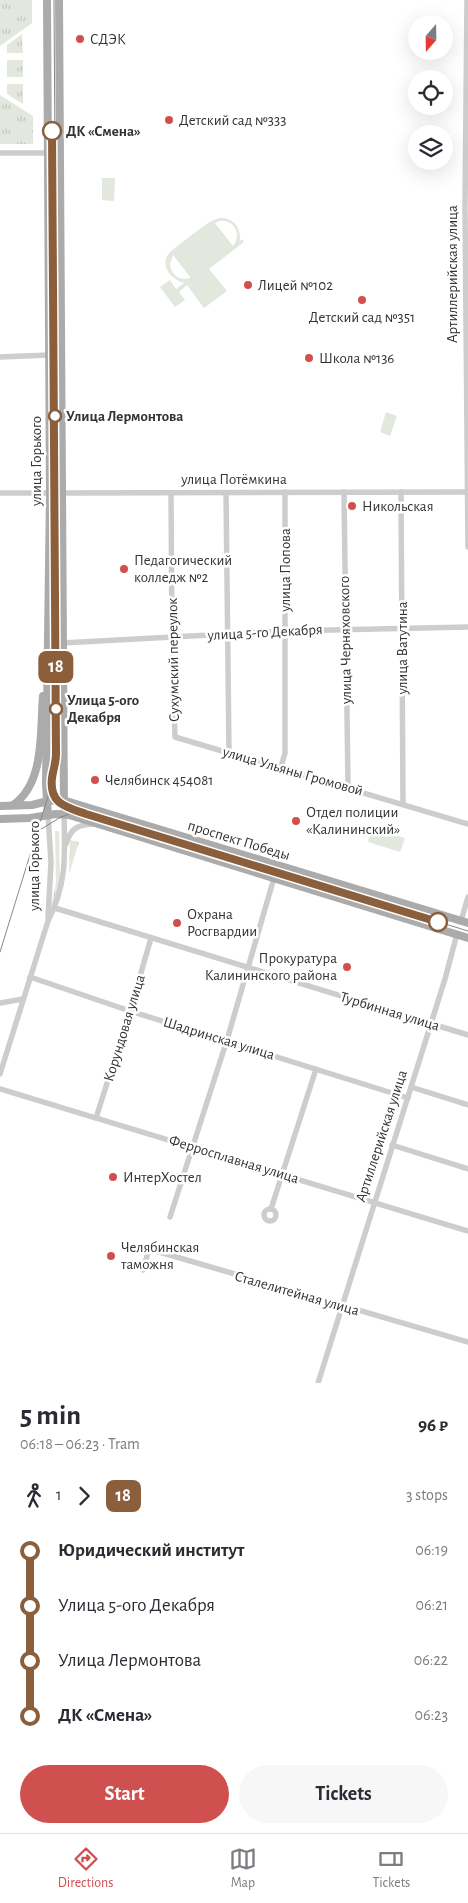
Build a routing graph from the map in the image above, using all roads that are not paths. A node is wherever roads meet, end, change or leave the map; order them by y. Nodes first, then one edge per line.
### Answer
1 (46, 0) edge
2 (59, 0) edge
3 (467, 0) edge
4 (468, 65) edge
5 (0, 153) edge
6 (48, 153) junction
7 (60, 153) junction
8 (467, 313) edge
9 (49, 355) junction
10 (0, 357) edge
11 (226, 492) junction
12 (285, 492) junction
13 (344, 492) junction
14 (401, 492) junction
15 (468, 492) edge
16 (0, 493) edge
17 (50, 493) junction
18 (62, 493) junction
19 (171, 493) junction
20 (468, 547) edge
21 (50, 592) junction
22 (62, 593) junction
23 (468, 627) edge
24 (345, 629) junction
25 (402, 629) junction
26 (285, 631) junction
27 (227, 634) junction
28 (172, 637) junction
29 (62, 643) junction
30 (48, 677) junction
31 (175, 737) joint
32 (229, 752) junction
33 (281, 767) junction
34 (348, 787) junction
35 (63, 800) junction
36 (48, 801) junction
37 (402, 803) junction
38 (0, 806) edge
39 (13, 806) junction
40 (64, 814) junction
41 (48, 815) junction
42 (0, 819) edge
43 (98, 824) junction
44 (468, 824) edge
45 (65, 851) junction
46 (274, 878) junction
47 (468, 897) edge
48 (55, 908) junction
49 (48, 922) junction
50 (465, 922) edge
51 (457, 934) junction
52 (151, 938) junction
53 (468, 938) edge
54 (248, 967) junction
55 (30, 978) junction
56 (23, 999) junction
57 (0, 1003) edge
58 (130, 1011) junction
59 (431, 1024) junction
60 (468, 1036) edge
61 (227, 1040) junction
62 (316, 1069) junction
63 (0, 1074) edge
64 (411, 1087) junction
65 (0, 1089) edge
66 (408, 1098) junction
67 (468, 1105) edge
68 (96, 1118) junction
69 (392, 1145) junction
70 (192, 1146) junction
71 (468, 1169) edge
72 (282, 1174) junction
73 (374, 1202) junction
74 (272, 1208) dead end
75 (170, 1216) dead end
76 (468, 1231) edge
77 (143, 1270) dead end
78 (342, 1306) junction
79 (468, 1342) edge
80 (318, 1383) edge

1 - 6 main road, улица Горького
2 - 7 main road, улица Горького
3 - 4 street, Артиллерийская улица
4 - 8 street, Артиллерийская улица
5 - 6 street
6 - 7 main road
6 - 9 main road, улица Горького
7 - 18 main road, улица Горького
8 - 15 street, Артиллерийская улица
9 - 10 street
9 - 17 main road, улица Горького
11 - 12 street, улица Потёмкина
11 - 19 street, улица Потёмкина
11 - 27 street
12 - 13 street, улица Потёмкина
12 - 26 street, улица Попова
13 - 14 street, улица Потёмкина
13 - 24 street, улица Черняховского
14 - 15 street, улица Потёмкина
14 - 25 street, улица Ватутина
15 - 20 street, Артиллерийская улица
16 - 17 street, улица Потёмкина
17 - 18 main road, улица Потёмкина
17 - 21 main road, улица Горького
18 - 19 street, улица Потёмкина
18 - 22 main road, улица Горького
19 - 28 street, Сухумский переулок
21 - 22 main road
21 - 30 main road, улица Горького
22 - 29 main road, улица Горького
23 - 25 street, улица 5-го Декабря
24 - 25 street, улица 5-го Декабря
24 - 26 street, улица 5-го Декабря
24 - 34 street, улица Черняховского
25 - 37 street, улица Ватутина
26 - 27 street, улица 5-го Декабря
26 - 33 street, улица Попова
27 - 28 street, улица 5-го Декабря
27 - 32 street
28 - 29 street, улица 5-го Декабря
28 - 31 street, Сухумский переулок
29 - 35 main road, улица Горького
30 - 36 main road, улица Горького
30 - 39 main road
31 - 32 street, улица Ульяны Громовой
32 - 33 street, улица Ульяны Громовой
33 - 34 street, улица Ульяны Громовой
34 - 37 street, улица Ульяны Громовой
35 - 36 main road, проспект Победы
35 - 40 main road, улица Горького
35 - 50 main road, проспект Победы
36 - 39 main road, проспект Победы
36 - 41 main road, улица Горького
37 - 44 street, улица Ульяны Громовой
38 - 39 main road, проспект Победы
40 - 41 main road, проспект Победы
40 - 43 main road, проспект Победы
40 - 45 street, улица Горького
41 - 42 main road, проспект Победы
41 - 49 street, улица Горького
43 - 45 street, улица Горького
43 - 46 main road, проспект Победы
45 - 48 street, улица Горького
46 - 51 main road, проспект Победы
46 - 54 street
47 - 50 street, Артиллерийская улица
48 - 49 street, улица Горького
48 - 52 street, Турбинная улица
49 - 55 street, улица Горького
50 - 51 main road, Артиллерийская улица
51 - 53 main road, проспект Победы
51 - 59 street, Артиллерийская улица
52 - 54 street, Турбинная улица
52 - 58 street, Корундовая улица
54 - 59 street, Турбинная улица
54 - 61 street
55 - 56 street, улица Горького
55 - 58 street, Шадринская улица
56 - 57 street
56 - 63 street, улица Горького
58 - 61 street, Шадринская улица
58 - 68 street, Корундовая улица
59 - 60 street, Турбинная улица
59 - 64 street, Артиллерийская улица
61 - 62 street, Шадринская улица
61 - 70 street
62 - 66 street, Шадринская улица
62 - 72 street
64 - 66 street, Артиллерийская улица
64 - 67 street
65 - 68 street, Ферросплавная улица
66 - 69 street, Артиллерийская улица
68 - 70 street, Ферросплавная улица
69 - 71 street
69 - 73 street, Артиллерийская улица
70 - 72 street, Ферросплавная улица
70 - 75 street
72 - 73 street, Ферросплавная улица
72 - 74 street
73 - 76 street, Ферросплавная улица
73 - 78 street, Артиллерийская улица
77 - 78 street, Сталелитейная улица
78 - 79 street, Сталелитейная улица
78 - 80 street, Артиллерийская улица

